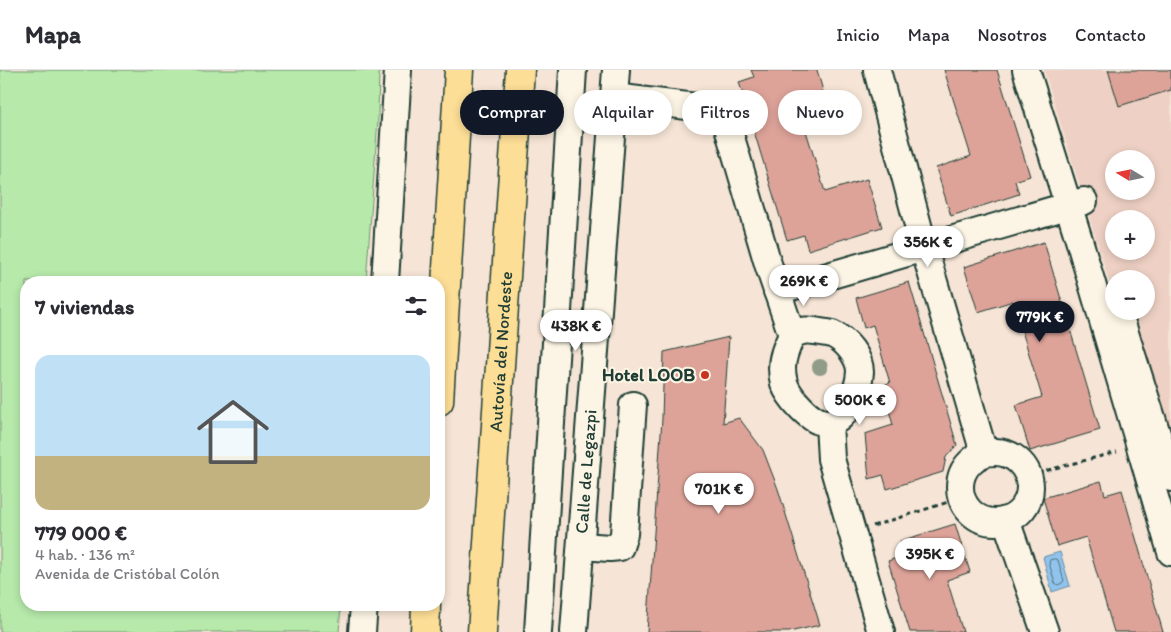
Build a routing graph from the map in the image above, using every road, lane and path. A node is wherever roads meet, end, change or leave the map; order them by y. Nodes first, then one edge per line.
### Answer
1 (398, 70) edge
2 (459, 70) edge
3 (520, 70) edge
4 (573, 70) edge
5 (616, 70) edge
6 (877, 70) edge
7 (1026, 70) edge
8 (1044, 70) edge
9 (614, 90) edge
10 (672, 104) edge
11 (611, 135) edge
12 (1076, 203) junction
13 (924, 248) junction
14 (1105, 275) edge
15 (384, 276) edge
16 (778, 291) junction
17 (445, 302) edge
18 (1122, 320) edge
19 (792, 335) junction
20 (633, 405) dead end
21 (1163, 422) edge
22 (828, 423) junction
23 (1139, 446) junction
24 (984, 453) junction
25 (1028, 475) junction
26 (1171, 478) edge
27 (961, 498) junction
28 (1006, 520) junction
29 (852, 533) junction
30 (581, 546) junction
31 (1171, 552) edge
32 (364, 611) edge
33 (426, 611) edge
34 (362, 632) edge
35 (425, 632) edge
36 (482, 632) edge
37 (538, 632) edge
38 (574, 632) edge
39 (882, 632) edge
40 (1045, 632) edge

1 - 15 street
2 - 17 highway
3 - 36 highway, Autovía del Nordeste
4 - 37 street
5 - 9 street, Calle de Legazpi
6 - 13 street
7 - 12 street
8 - 12 street
10 - 16 street
11 - 30 street, Calle de Legazpi
12 - 13 street
12 - 14 street
12 - 23 street
13 - 16 street
13 - 24 street
16 - 19 street
18 - 21 street
19 - 22 street
19 - 22 street
20 - 30 street
21 - 26 street
22 - 29 street
23 - 25 path
23 - 31 street
24 - 25 street
24 - 27 street
25 - 28 street
27 - 28 street
27 - 29 path
28 - 40 street
29 - 39 street
30 - 38 street, Calle de Legazpi
32 - 34 street
33 - 35 highway

